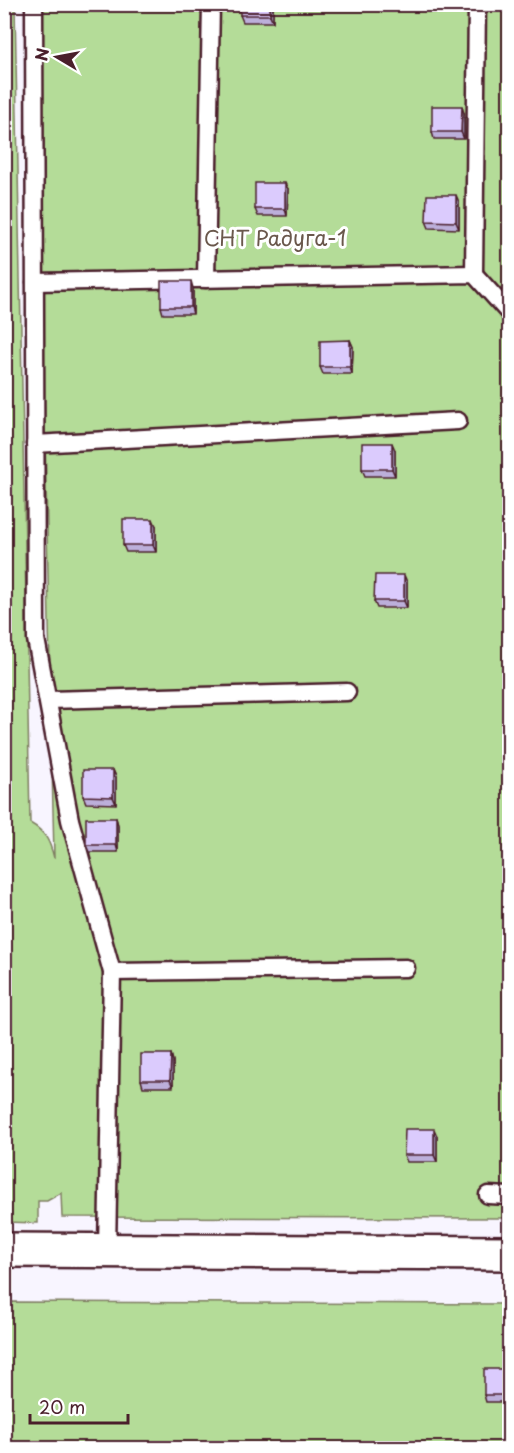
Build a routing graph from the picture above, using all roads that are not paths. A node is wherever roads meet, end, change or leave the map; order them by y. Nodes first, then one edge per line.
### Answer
1 (34, 4) edge
2 (212, 4) edge
3 (477, 4) edge
4 (474, 274) junction
5 (206, 279) junction
6 (35, 282) junction
7 (510, 314) edge
8 (458, 421) dead end
9 (35, 444) junction
10 (346, 692) dead end
11 (48, 700) junction
12 (406, 968) dead end
13 (112, 972) junction
14 (489, 1195) dead end
15 (510, 1196) edge
16 (4, 1250) edge
17 (107, 1250) junction
18 (510, 1253) edge

1 - 6 lane
2 - 5 lane
3 - 4 lane
4 - 5 lane
4 - 7 lane
5 - 6 lane
6 - 9 lane
8 - 9 lane
9 - 11 lane
10 - 11 lane
11 - 13 lane
12 - 13 lane
13 - 17 lane
14 - 15 lane
16 - 17 street
17 - 18 street

